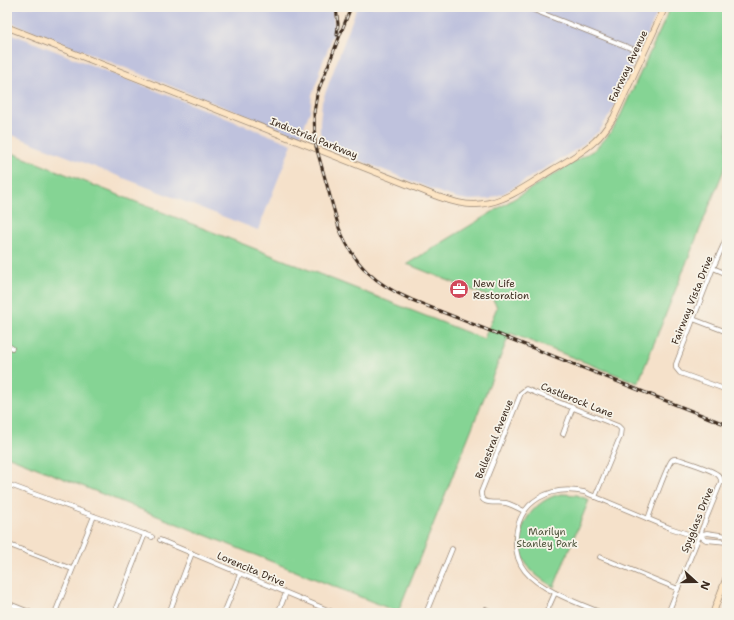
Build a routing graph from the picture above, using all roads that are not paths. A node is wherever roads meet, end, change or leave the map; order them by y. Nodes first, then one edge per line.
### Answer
1 (526, 7) edge
2 (665, 7) edge
3 (7, 27) edge
4 (644, 53) junction
5 (604, 132) joint
6 (727, 237) edge
7 (713, 268) junction
8 (727, 274) edge
9 (692, 319) junction
10 (727, 332) edge
11 (7, 345) edge
12 (12, 348) dead end
13 (524, 390) joint
14 (727, 390) edge
15 (573, 407) junction
16 (563, 434) dead end
17 (7, 484) edge
18 (595, 497) junction
19 (524, 511) junction
20 (94, 516) junction
21 (648, 519) junction
22 (145, 534) junction
23 (699, 535) junction
24 (152, 536) dead end
25 (727, 536) edge
26 (160, 540) dead end
27 (727, 542) edge
28 (7, 544) edge
29 (452, 549) dead end
30 (192, 553) junction
31 (600, 557) dead end
32 (72, 569) junction
33 (240, 574) junction
34 (727, 576) edge
35 (678, 589) junction
36 (286, 593) junction
37 (555, 593) junction
38 (7, 603) edge
39 (486, 609) dead end
40 (32, 613) edge
41 (55, 613) edge
42 (114, 613) edge
43 (169, 613) edge
44 (224, 613) edge
45 (278, 613) edge
46 (335, 613) edge
47 (426, 613) edge
48 (492, 613) edge
49 (546, 613) edge
50 (602, 613) edge
51 (668, 613) edge
52 (713, 613) edge

1 - 4 street
2 - 4 street, Fairway Avenue
3 - 5 street, Industrial Parkway
4 - 5 street, Fairway Avenue
6 - 7 street, Fairway Vista Drive
7 - 8 street
7 - 9 street, Fairway Vista Drive
9 - 10 street
9 - 14 street, Fairway Vista Drive
11 - 12 street
13 - 15 street, Castlerock Lane
13 - 19 street, Ballestral Avenue
15 - 16 street
15 - 18 street, Castlerock Lane
17 - 20 street
18 - 19 street
18 - 21 street
19 - 37 street
20 - 22 street
20 - 32 street
21 - 23 street
21 - 23 street, Spyglass Drive
22 - 24 street
22 - 42 street
23 - 25 street
23 - 27 street
23 - 35 street, Spyglass Drive
26 - 30 street, Lorencita Drive
28 - 32 street
29 - 47 street
30 - 33 street, Lorencita Drive
30 - 43 street
31 - 35 street
32 - 41 street
33 - 36 street, Lorencita Drive
33 - 44 street
34 - 52 street
35 - 51 street, Spyglass Drive
36 - 45 street
36 - 46 street, Lorencita Drive
37 - 49 street
37 - 50 street
38 - 40 street
39 - 48 street

